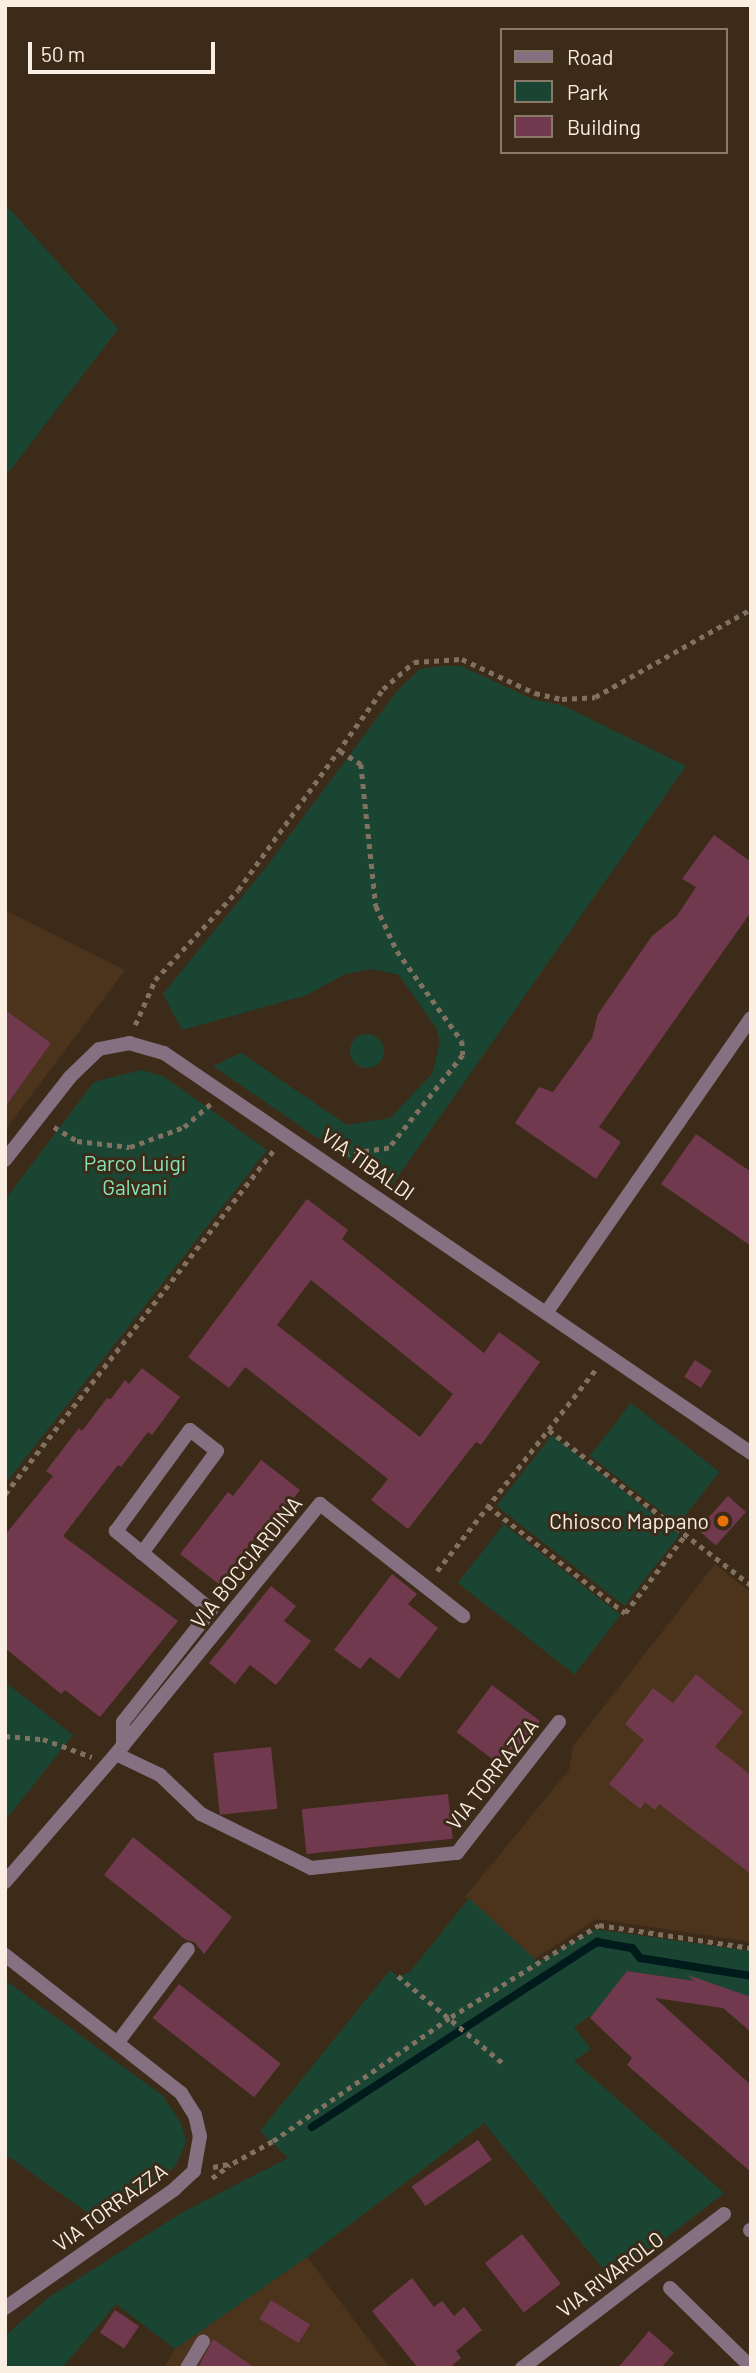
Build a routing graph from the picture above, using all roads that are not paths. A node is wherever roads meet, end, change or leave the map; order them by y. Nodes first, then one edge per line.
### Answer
1 (751, 1018) edge
2 (5, 1160) edge
3 (546, 1313) junction
4 (751, 1453) edge
5 (142, 1553) junction
6 (463, 1616) dead end
7 (559, 1722) dead end
8 (116, 1754) junction
9 (5, 1882) edge
10 (188, 1949) dead end
11 (5, 1955) edge
12 (118, 2042) junction
13 (724, 2214) dead end
14 (670, 2288) dead end
15 (5, 2308) edge
16 (204, 2341) dead end
17 (751, 2367) edge
18 (187, 2368) edge
19 (522, 2368) edge

1 - 3 street
2 - 3 street, VIA TIBALDI
3 - 4 street, VIA TIBALDI
5 - 5 street
5 - 8 street
6 - 8 street, VIA BOCCIARDINA
7 - 8 street, VIA TORRAZZA
8 - 9 street
10 - 12 street
11 - 12 street, VIA TORRAZZA
12 - 15 street, VIA TORRAZZA
13 - 19 street, VIA RIVAROLO
14 - 17 street
16 - 18 street

